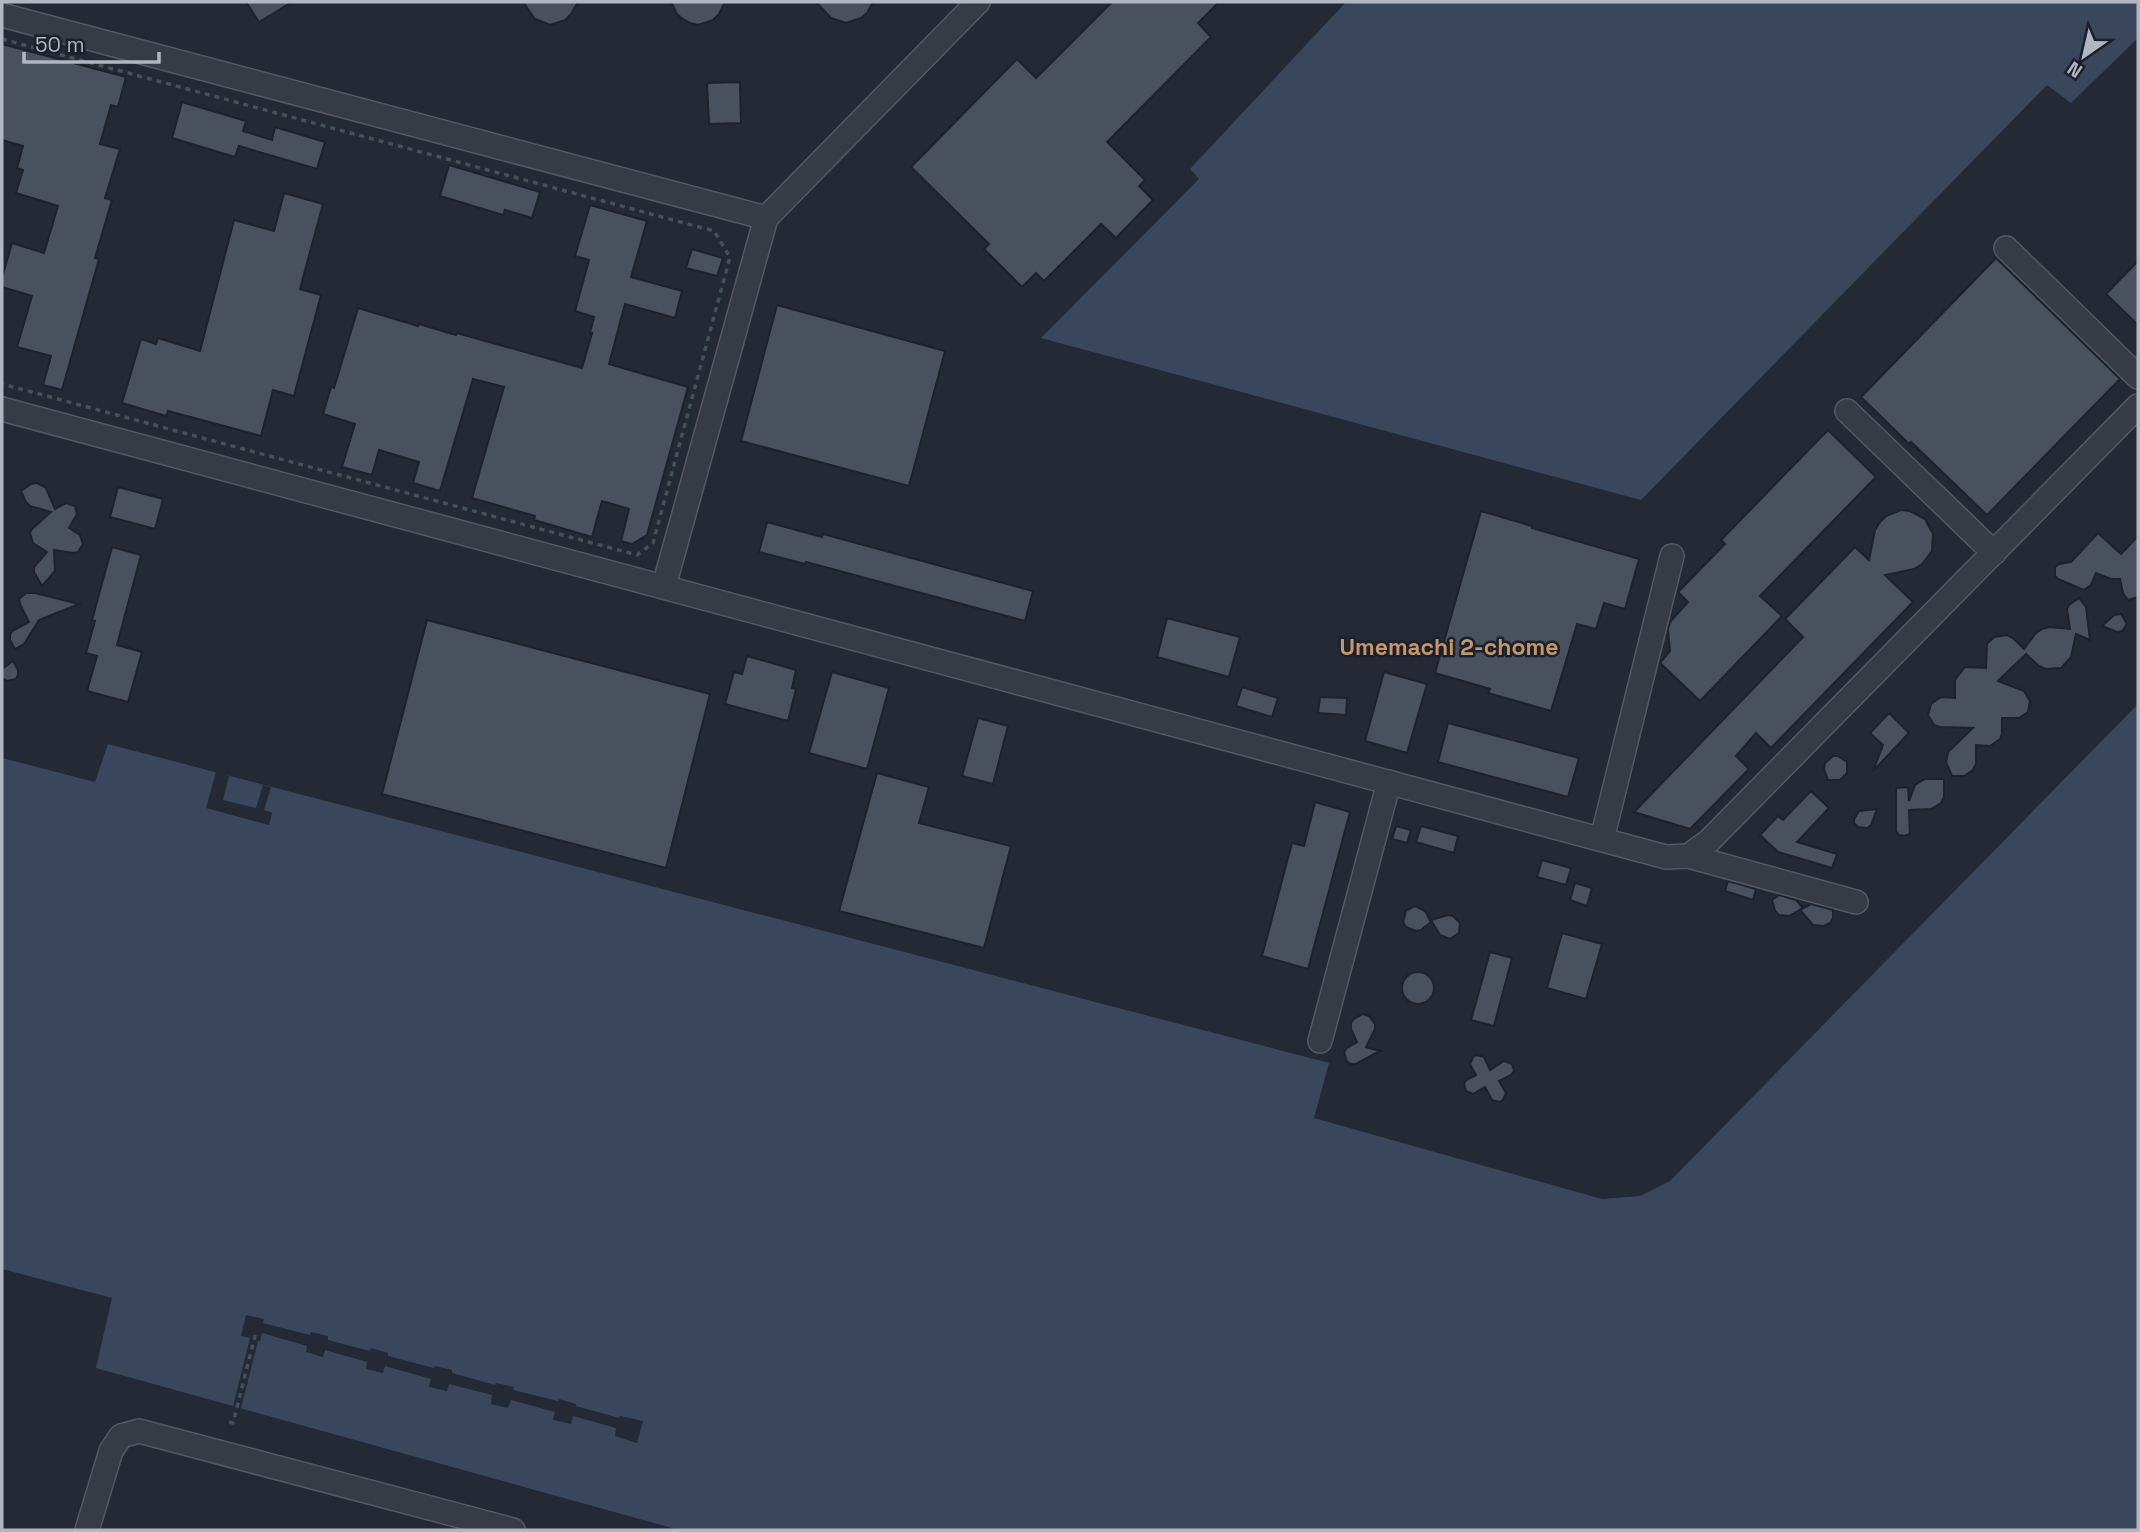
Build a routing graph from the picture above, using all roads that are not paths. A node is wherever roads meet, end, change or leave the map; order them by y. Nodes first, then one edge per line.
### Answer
1 (978, 2) edge
2 (2, 15) edge
3 (766, 218) junction
4 (2006, 248) dead end
5 (2138, 377) edge
6 (2138, 407) edge
7 (2, 410) edge
8 (1847, 411) dead end
9 (1994, 553) junction
10 (1672, 556) dead end
11 (664, 586) junction
12 (1389, 782) junction
13 (1602, 839) junction
14 (1688, 856) junction
15 (1856, 902) dead end
16 (1320, 1041) dead end
17 (87, 1530) edge
18 (513, 1530) edge

1 - 3 street
2 - 3 street
3 - 11 street
4 - 5 street
6 - 9 street
7 - 11 street
8 - 9 street
9 - 14 street
10 - 13 street
11 - 12 street
12 - 13 street
12 - 16 street
13 - 14 street
14 - 15 street
17 - 18 street

